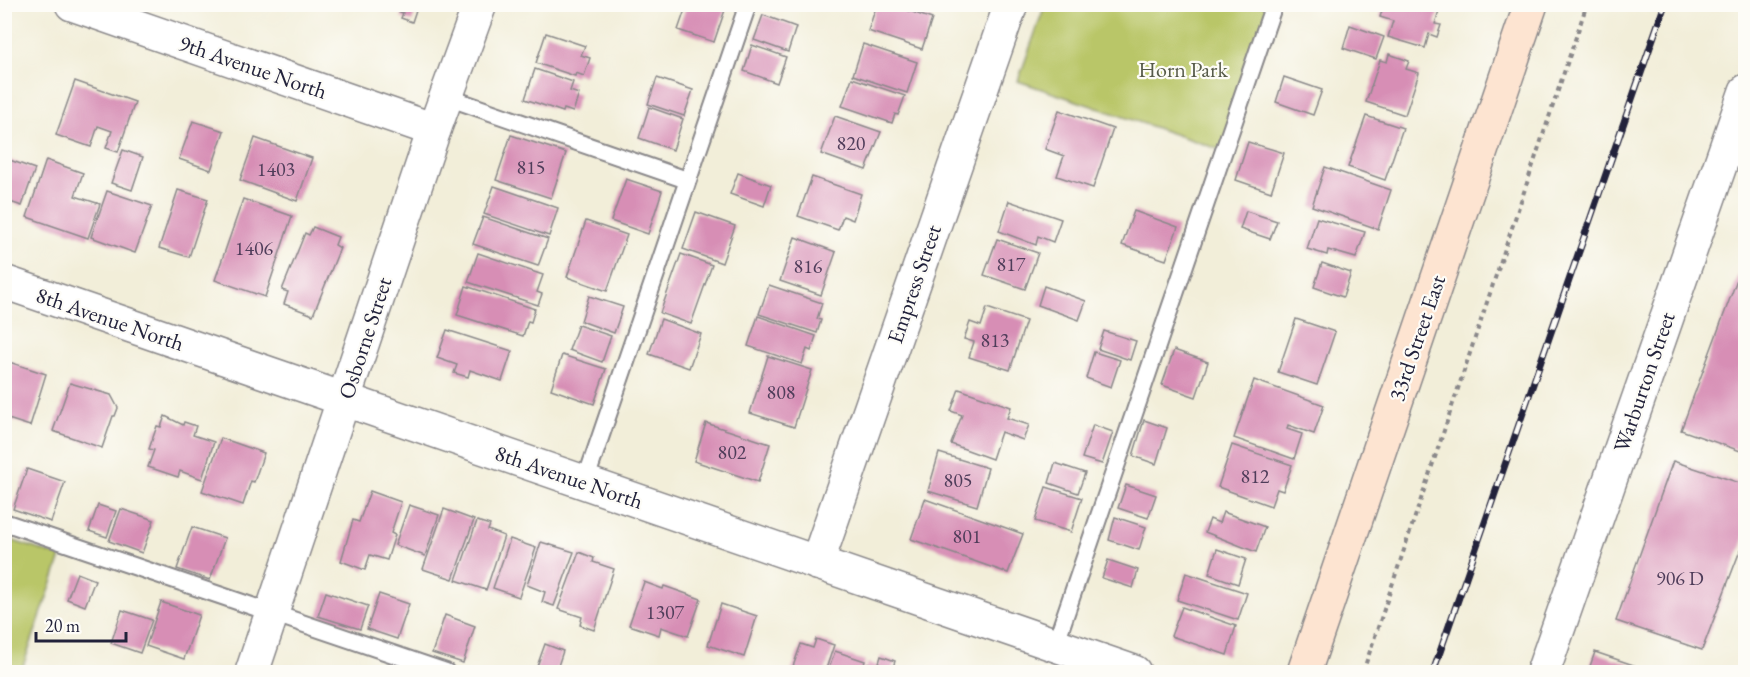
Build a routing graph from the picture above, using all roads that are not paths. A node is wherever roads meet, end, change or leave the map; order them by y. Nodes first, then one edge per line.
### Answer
1 (72, 4) edge
2 (480, 4) edge
3 (748, 4) edge
4 (1011, 4) edge
5 (1274, 4) edge
6 (1531, 4) edge
7 (1746, 91) edge
8 (447, 97) junction
9 (434, 130) junction
10 (687, 180) junction
11 (4, 282) edge
12 (344, 400) junction
13 (585, 482) junction
14 (4, 522) edge
15 (817, 563) junction
16 (272, 613) junction
17 (1055, 645) junction
18 (252, 672) edge
19 (446, 672) edge
20 (1134, 672) edge
21 (1304, 672) edge
22 (1544, 672) edge

1 - 9 street, 9th Avenue North
2 - 8 street, Osborne Street
3 - 10 lane
4 - 15 street, Empress Street
5 - 17 lane
6 - 21 street, 33rd Street East
7 - 22 street, Warburton Street
8 - 9 street, Osborne Street
8 - 10 lane
9 - 12 street, Osborne Street
10 - 13 lane
11 - 12 street, 8th Avenue North
12 - 13 street, 8th Avenue North
12 - 16 street, Osborne Street
13 - 15 street, 8th Avenue North
14 - 16 lane
15 - 17 street, 8th Avenue North
16 - 18 street, Osborne Street
16 - 19 lane
17 - 20 street, 8th Avenue North

